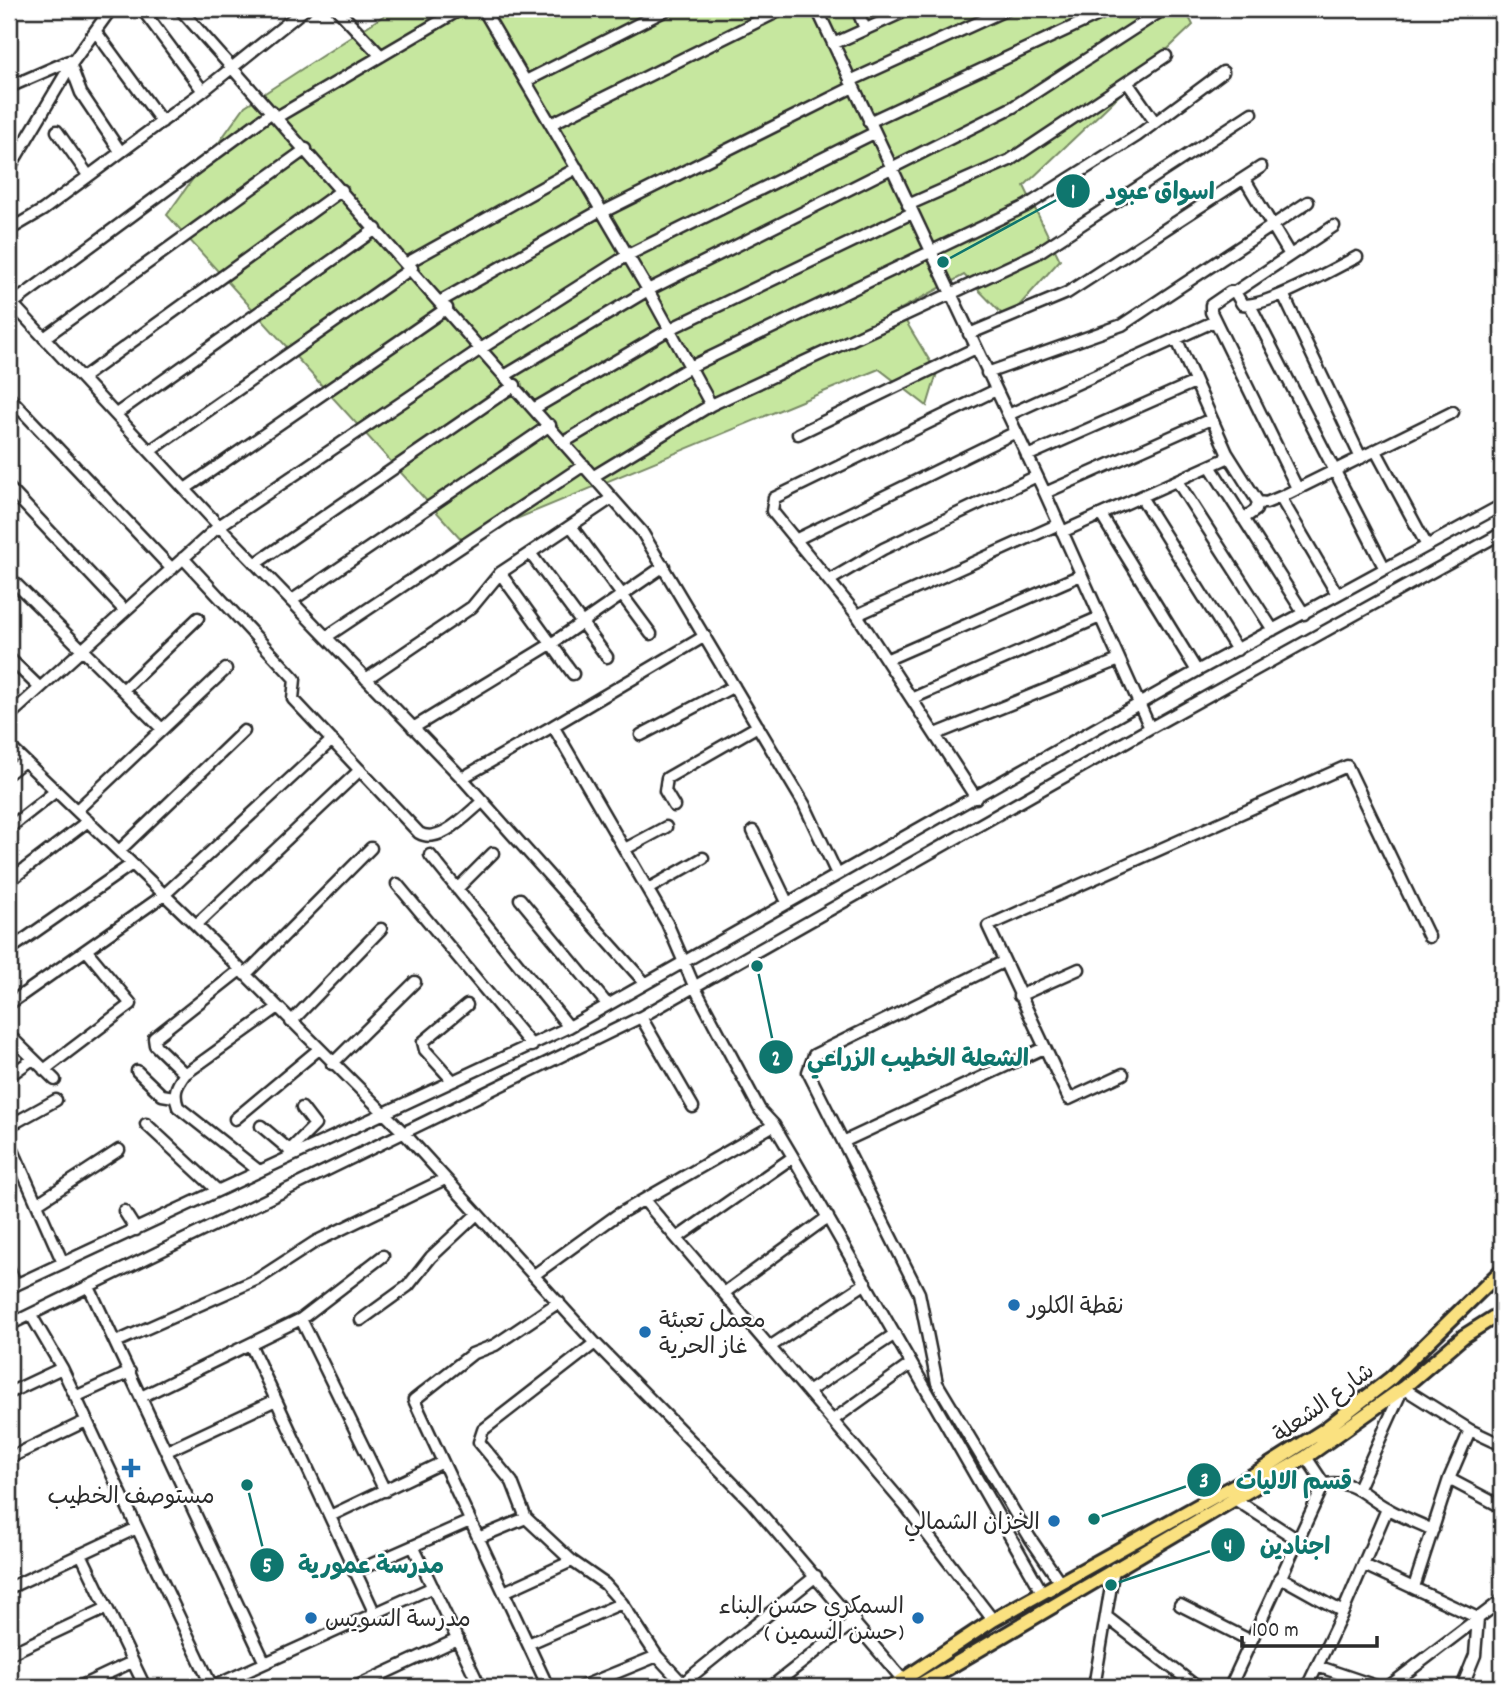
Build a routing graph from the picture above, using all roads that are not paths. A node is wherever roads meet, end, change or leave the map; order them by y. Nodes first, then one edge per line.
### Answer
1 (111, 9) edge
2 (142, 9) edge
3 (180, 9) edge
4 (305, 9) edge
5 (337, 9) edge
6 (461, 9) edge
7 (484, 9) edge
8 (668, 9) edge
9 (783, 9) edge
10 (817, 9) edge
11 (857, 9) edge
12 (908, 9) edge
13 (1008, 9) edge
14 (1111, 9) edge
15 (1164, 9) edge
16 (865, 29) junction
17 (96, 32) junction
18 (833, 44) junction
19 (380, 56) junction
20 (1166, 56) dead end
21 (72, 63) junction
22 (234, 68) junction
23 (1223, 72) dead end
24 (526, 81) junction
25 (1127, 82) junction
26 (851, 84) junction
27 (9, 87) edge
28 (203, 92) junction
29 (1252, 113) dead end
30 (275, 114) junction
31 (162, 122) junction
32 (869, 122) junction
33 (1155, 122) junction
34 (551, 124) junction
35 (57, 131) dead end
36 (874, 133) junction
37 (306, 149) junction
38 (120, 151) junction
39 (1261, 167) dead end
40 (577, 168) junction
41 (9, 169) edge
42 (892, 170) junction
43 (88, 175) junction
44 (1244, 178) junction
45 (342, 190) junction
46 (1308, 202) dead end
47 (910, 209) junction
48 (602, 211) junction
49 (1271, 226) junction
50 (1334, 226) dead end
51 (376, 229) junction
52 (9, 230) edge
53 (929, 251) junction
54 (628, 255) junction
55 (1290, 255) junction
56 (1357, 257) dead end
57 (409, 266) junction
58 (648, 290) junction
59 (949, 292) junction
60 (1235, 292) junction
61 (1283, 294) junction
62 (11, 302) edge
63 (444, 305) junction
64 (1251, 305) junction
65 (1215, 321) junction
66 (670, 329) junction
67 (969, 334) junction
68 (44, 338) junction
69 (1176, 338) junction
70 (482, 348) junction
71 (976, 348) junction
72 (690, 367) junction
73 (988, 373) junction
74 (506, 375) junction
75 (82, 378) junction
76 (1195, 382) junction
77 (515, 385) junction
78 (996, 390) junction
79 (9, 397) edge
80 (711, 405) junction
81 (535, 408) junction
82 (1453, 412) dead end
83 (116, 414) junction
84 (1008, 415) junction
85 (1211, 419) junction
86 (550, 425) junction
87 (1016, 432) junction
88 (798, 434) dead end
89 (564, 442) junction
90 (150, 451) junction
91 (1376, 451) junction
92 (1227, 453) junction
93 (1027, 456) junction
94 (1361, 458) junction
95 (584, 465) junction
96 (1210, 466) junction
97 (1333, 471) junction
98 (594, 476) junction
99 (1037, 476) junction
100 (1177, 481) junction
101 (9, 488) edge
102 (1297, 488) junction
103 (185, 489) junction
104 (1045, 493) junction
105 (1283, 496) junction
106 (1141, 497) junction
107 (612, 498) junction
108 (1258, 502) junction
109 (1502, 505) edge
110 (1101, 515) junction
111 (1243, 519) junction
112 (219, 526) junction
113 (571, 526) junction
114 (1061, 528) junction
115 (1502, 533) edge
116 (797, 539) junction
117 (1426, 544) junction
118 (530, 553) junction
119 (183, 558) junction
120 (255, 564) junction
121 (664, 566) junction
122 (1384, 567) junction
123 (172, 569) junction
124 (500, 573) junction
125 (1081, 575) junction
126 (9, 577) edge
127 (830, 580) junction
128 (623, 592) junction
129 (1337, 594) junction
130 (291, 601) junction
131 (125, 611) junction
132 (857, 614) junction
133 (1304, 614) junction
134 (1100, 617) junction
135 (198, 618) dead end
136 (582, 621) junction
137 (1273, 630) junction
138 (651, 635) dead end
139 (705, 636) junction
140 (326, 637) junction
141 (551, 644) junction
142 (82, 650) junction
143 (1237, 650) junction
144 (607, 657) dead end
145 (9, 658) edge
146 (888, 659) junction
147 (1119, 660) junction
148 (226, 669) dead end
149 (1197, 671) junction
150 (573, 674) dead end
151 (366, 679) junction
152 (734, 686) junction
153 (40, 688) junction
154 (123, 690) junction
155 (913, 698) junction
156 (1139, 706) junction
157 (9, 716) edge
158 (553, 726) junction
159 (758, 726) junction
160 (412, 728) junction
161 (1150, 728) junction
162 (162, 729) junction
163 (244, 731) dead end
164 (936, 734) junction
165 (641, 735) dead end
166 (332, 740) junction
167 (9, 746) edge
168 (24, 761) junction
169 (360, 770) junction
170 (9, 773) edge
171 (462, 778) junction
172 (56, 791) junction
173 (975, 798) junction
174 (483, 801) junction
175 (674, 806) dead end
176 (76, 810) junction
177 (88, 821) junction
178 (666, 827) dead end
179 (9, 828) edge
180 (753, 831) dead end
181 (371, 848) dead end
182 (625, 849) junction
183 (119, 851) junction
184 (493, 853) dead end
185 (430, 855) dead end
186 (703, 858) dead end
187 (132, 864) junction
188 (837, 874) junction
189 (9, 881) edge
190 (397, 884) dead end
191 (457, 889) junction
192 (648, 889) junction
193 (164, 895) junction
194 (520, 899) dead end
195 (788, 902) junction
196 (196, 925) junction
197 (381, 929) dead end
198 (1429, 937) dead end
199 (9, 950) edge
200 (87, 951) junction
201 (683, 962) junction
202 (1003, 962) junction
203 (1079, 968) dead end
204 (242, 973) junction
205 (415, 982) dead end
206 (645, 983) junction
207 (695, 988) junction
208 (1019, 996) junction
209 (9, 1004) edge
210 (607, 1004) junction
211 (467, 1005) dead end
212 (277, 1008) junction
213 (641, 1017) junction
214 (291, 1022) junction
215 (569, 1027) junction
216 (9, 1035) edge
217 (532, 1046) junction
218 (1044, 1048) junction
219 (318, 1049) junction
220 (33, 1059) junction
221 (332, 1064) junction
222 (44, 1070) junction
223 (137, 1071) dead end
224 (184, 1074) junction
225 (1123, 1074) dead end
226 (9, 1076) edge
227 (55, 1080) dead end
228 (453, 1081) junction
229 (174, 1097) junction
230 (56, 1100) dead end
231 (693, 1107) dead end
232 (302, 1108) dead end
233 (385, 1114) junction
234 (235, 1119) dead end
235 (146, 1124) dead end
236 (774, 1125) junction
237 (9, 1126) edge
238 (261, 1126) dead end
239 (405, 1134) junction
240 (9, 1141) edge
241 (845, 1141) junction
242 (118, 1150) dead end
243 (293, 1153) junction
244 (793, 1157) junction
245 (259, 1171) junction
246 (445, 1179) junction
247 (217, 1190) junction
248 (644, 1200) junction
249 (38, 1203) junction
250 (124, 1211) dead end
251 (477, 1214) junction
252 (828, 1217) junction
253 (136, 1230) junction
254 (677, 1238) junction
255 (383, 1256) dead end
256 (64, 1263) junction
257 (9, 1269) edge
258 (1502, 1270) edge
259 (534, 1275) junction
260 (866, 1283) junction
261 (12, 1286) edge
262 (89, 1287) junction
263 (724, 1293) junction
264 (559, 1302) junction
265 (1502, 1312) edge
266 (31, 1315) junction
267 (302, 1319) junction
268 (361, 1320) dead end
269 (9, 1325) edge
270 (895, 1334) junction
271 (116, 1342) junction
272 (595, 1343) junction
273 (251, 1346) junction
274 (771, 1346) junction
275 (911, 1364) junction
276 (62, 1368) junction
277 (130, 1372) junction
278 (1403, 1388) junction
279 (809, 1391) junction
280 (9, 1393) edge
281 (141, 1396) junction
282 (75, 1397) junction
283 (275, 1400) junction
284 (834, 1420) junction
285 (86, 1421) junction
286 (1470, 1430) junction
287 (1502, 1445) edge
288 (167, 1451) junction
289 (1306, 1457) junction
290 (9, 1458) edge
291 (443, 1462) junction
292 (1449, 1479) junction
293 (1324, 1484) junction
294 (1358, 1488) junction
295 (385, 1491) junction
296 (1233, 1498) junction
297 (1502, 1507) edge
298 (1387, 1509) junction
299 (330, 1516) junction
300 (526, 1518) junction
301 (470, 1521) junction
302 (137, 1528) junction
303 (1433, 1530) junction
304 (478, 1538) junction
305 (1298, 1540) junction
306 (413, 1546) junction
307 (81, 1554) junction
308 (572, 1561) junction
309 (1364, 1565) junction
310 (1114, 1568) junction
311 (354, 1572) junction
312 (816, 1576) junction
313 (1280, 1577) junction
314 (1060, 1582) junction
315 (433, 1587) junction
316 (1414, 1587) junction
317 (9, 1588) edge
318 (504, 1592) junction
319 (1042, 1592) junction
320 (1502, 1600) edge
321 (622, 1603) junction
322 (1180, 1605) dead end
323 (107, 1608) junction
324 (1343, 1612) junction
325 (375, 1614) junction
326 (1108, 1618) junction
327 (1478, 1618) junction
328 (993, 1620) junction
329 (855, 1621) junction
330 (458, 1639) junction
331 (1251, 1641) junction
332 (528, 1644) junction
333 (9, 1654) edge
334 (657, 1656) junction
335 (132, 1662) junction
336 (265, 1663) junction
337 (1317, 1666) junction
338 (898, 1684) edge
339 (685, 1685) edge
340 (79, 1687) edge
341 (145, 1687) edge
342 (212, 1687) edge
343 (355, 1687) edge
344 (480, 1687) edge
345 (548, 1687) edge
346 (581, 1687) edge
347 (771, 1687) edge
348 (916, 1687) edge
349 (1094, 1687) edge
350 (1197, 1687) edge
351 (1230, 1687) edge
352 (1307, 1687) edge
353 (1379, 1687) edge
354 (1388, 1687) edge
355 (1462, 1687) edge

1 - 17 street
2 - 28 street
3 - 22 street
4 - 22 street
5 - 19 street
6 - 19 street
7 - 24 street
8 - 24 street
9 - 34 street
10 - 18 street
11 - 16 street
12 - 16 street
13 - 26 street
14 - 32 street
15 - 42 street
16 - 18 street
17 - 21 street
17 - 31 street
18 - 26 street
19 - 30 street
20 - 25 street
21 - 27 street
21 - 38 street
21 - 41 street
22 - 28 street
22 - 30 street
23 - 33 street
24 - 34 street
25 - 33 street
25 - 47 street
26 - 32 street
26 - 48 street
28 - 31 street
29 - 59 street
30 - 37 street
30 - 62 street
31 - 38 street
32 - 36 street
33 - 53 street
34 - 40 street
35 - 43 street
36 - 42 street
36 - 54 street
37 - 45 street
37 - 68 street
38 - 43 street
39 - 44 street
40 - 48 street
40 - 57 street
42 - 47 street
42 - 58 street
43 - 52 street
44 - 49 street
44 - 67 street
45 - 51 street
45 - 75 street
46 - 49 street
47 - 53 street
47 - 66 street
48 - 54 street
48 - 63 street
49 - 55 street
49 - 73 street
50 - 55 street
51 - 57 street
51 - 83 street
53 - 59 street
53 - 72 street
54 - 58 street
54 - 70 street
55 - 60 street
56 - 61 street
57 - 63 street
57 - 90 street
58 - 66 street
58 - 74 street
59 - 67 street
59 - 80 street
60 - 64 street
60 - 65 street
61 - 64 street
61 - 94 street
62 - 68 street
63 - 70 street
63 - 103 street
64 - 97 street
65 - 69 street
65 - 102 street
66 - 72 street
66 - 81 street
67 - 71 street
68 - 75 street
69 - 76 street
69 - 84 street
70 - 74 street
70 - 112 street
71 - 73 street
71 - 88 street
72 - 80 street
72 - 89 street
73 - 78 street
74 - 77 street
75 - 83 street
76 - 85 street
76 - 93 street
77 - 81 street
77 - 120 street
78 - 84 street
78 - 116 street
79 - 123 street
80 - 98 street
81 - 86 street
82 - 91 street
83 - 90 street
84 - 87 street
85 - 92 street
85 - 104 street
86 - 89 street
86 - 130 street
87 - 93 street
87 - 116 street
89 - 95 street
90 - 103 street
91 - 94 street
91 - 117 street
92 - 96 street
92 - 108 street
93 - 99 street
94 - 97 street
95 - 98 street
95 - 140 street
96 - 100 street
96 - 111 street
97 - 102 street
97 - 122 street
98 - 107 street
99 - 104 street
99 - 127 street
100 - 106 street
100 - 137 street
101 - 131 street
102 - 105 street
103 - 112 street
104 - 114 street
105 - 108 street
105 - 129 street
106 - 110 street
106 - 143 street
107 - 113 street
107 - 121 street
108 - 111 street
109 - 117 street
110 - 114 street
110 - 149 street
111 - 133 street
112 - 119 street
112 - 120 street
113 - 118 street
113 - 128 street
114 - 125 street
114 - 132 street
115 - 161 street
116 - 127 street
117 - 122 street
118 - 124 street
118 - 136 street
119 - 123 street
119 - 166 street
120 - 130 street
121 - 128 street
121 - 139 street
122 - 129 street
123 - 131 street
124 - 141 street
124 - 151 street
125 - 134 street
125 - 146 street
126 - 142 street
127 - 132 street
128 - 136 street
128 - 138 street
129 - 133 street
130 - 140 street
131 - 142 street
132 - 146 street
133 - 137 street
134 - 147 street
134 - 155 street
135 - 154 street
136 - 141 street
136 - 144 street
137 - 143 street
139 - 152 street
139 - 158 street
140 - 151 street
141 - 150 street
141 - 160 street
142 - 153 street
142 - 154 street
143 - 149 street
145 - 153 street
146 - 155 street
147 - 156 street
147 - 164 street
148 - 162 street
149 - 156 street
151 - 160 street
152 - 159 street
152 - 165 street
153 - 157 street
154 - 162 street
155 - 164 street
156 - 161 street
156 - 173 street
158 - 171 street
158 - 182 street
159 - 175 street
159 - 188 street
160 - 171 street
161 - 207 street
162 - 176 street
163 - 183 street
164 - 173 street
166 - 169 street
166 - 193 street
167 - 168 street
168 - 170 street
168 - 172 street
169 - 174 street
169 - 196 street
171 - 174 street
172 - 176 street
172 - 179 street
173 - 188 street
174 - 206 street
176 - 177 street
177 - 183 street
177 - 189 street
178 - 182 street
180 - 195 street
181 - 204 street
182 - 192 street
183 - 187 street
184 - 191 street
185 - 191 street
186 - 192 street
187 - 193 street
187 - 199 street
188 - 195 street
190 - 217 street
191 - 215 street
192 - 201 street
193 - 196 street
193 - 200 street
194 - 210 street
195 - 201 street
196 - 204 street
197 - 214 street
198 - 202 street
200 - 209 street
200 - 222 street
201 - 206 street
201 - 207 street
202 - 208 street
202 - 241 street
203 - 208 street
204 - 212 street
204 - 224 street
205 - 221 street
206 - 210 street
207 - 213 street
207 - 236 street
208 - 218 street
210 - 215 street
211 - 228 street
212 - 214 street
212 - 224 street
213 - 231 street
213 - 239 street
214 - 219 street
215 - 217 street
216 - 220 street
217 - 228 street
218 - 225 street
218 - 241 street
219 - 221 street
219 - 234 street
220 - 222 street
220 - 226 street
221 - 233 street
222 - 227 street
223 - 229 street
224 - 229 street
228 - 233 street
229 - 245 street
230 - 237 street
232 - 243 street
233 - 239 street
233 - 243 street
235 - 247 street
236 - 244 street
236 - 248 street
238 - 243 street
239 - 246 street
239 - 262 street
240 - 249 street
241 - 314 street
242 - 249 street
243 - 245 street
244 - 252 street
244 - 254 street
245 - 247 street
246 - 251 street
246 - 271 street
247 - 253 street
248 - 254 street
248 - 259 street
249 - 256 street
250 - 253 street
251 - 259 street
251 - 268 street
252 - 260 street
252 - 263 street
253 - 256 street
254 - 263 street
255 - 267 street
256 - 261 street
257 - 261 street
258 - 314 main road, شارع الشعلة
259 - 264 street
260 - 270 street
260 - 274 street
262 - 266 street
262 - 271 street
263 - 274 street
264 - 272 street
264 - 291 street
265 - 278 main road, شارع الشعلة
266 - 269 street
266 - 276 street
267 - 273 street
267 - 295 street
270 - 275 street
270 - 279 street
271 - 277 street
272 - 300 street
272 - 312 street
273 - 281 street
273 - 283 street
274 - 279 street
275 - 284 street
275 - 319 street
276 - 280 street
276 - 282 street
277 - 281 street
277 - 282 street
278 - 286 street
278 - 289 main road, شارع الشعلة
278 - 294 street
279 - 284 street
281 - 288 street
282 - 285 street
283 - 288 street
283 - 299 street
284 - 328 street
285 - 290 street
285 - 302 street
286 - 287 street
286 - 292 street
288 - 336 street
289 - 293 street
289 - 296 main road, شارع الشعلة
291 - 295 street
291 - 301 street
292 - 297 street
292 - 303 street
293 - 294 street
293 - 305 street
294 - 298 street
295 - 299 street
296 - 305 street
296 - 310 main road, شارع الشعلة
298 - 303 street
298 - 309 street
299 - 311 street
300 - 304 street
300 - 308 street
301 - 304 street
301 - 306 street
302 - 307 street
302 - 342 street
303 - 316 street
304 - 318 street
305 - 313 street
306 - 311 street
306 - 315 street
307 - 317 street
307 - 323 street
308 - 318 street
308 - 321 street
309 - 316 street
309 - 324 street
310 - 326 street
310 - 348 main road, شارع الشعلة
311 - 325 street
312 - 329 street
312 - 339 street
313 - 324 street
313 - 331 street
314 - 319 main road, شارع الشعلة
315 - 325 street
315 - 330 street
316 - 327 street
318 - 332 street
319 - 328 main road, شارع الشعلة
320 - 327 street
321 - 332 street
321 - 334 street
322 - 331 street
323 - 333 street
323 - 335 street
324 - 337 street
325 - 336 street
326 - 349 street
326 - 350 street
327 - 354 street
327 - 355 street
328 - 338 main road, شارع الشعلة
329 - 338 street
329 - 347 street
330 - 343 street
330 - 344 street
331 - 351 street
332 - 345 street
334 - 339 street
334 - 346 street
335 - 340 street
335 - 341 street
336 - 342 street
337 - 352 street
337 - 353 street

